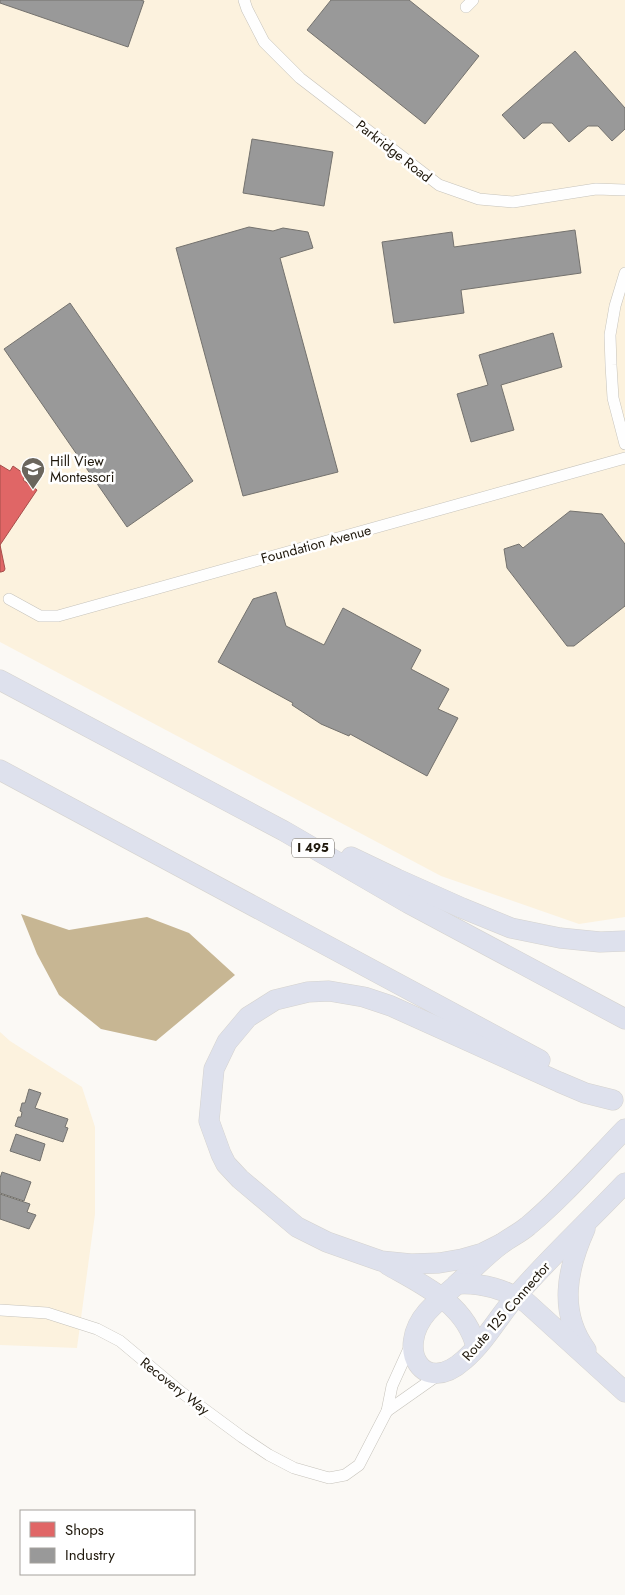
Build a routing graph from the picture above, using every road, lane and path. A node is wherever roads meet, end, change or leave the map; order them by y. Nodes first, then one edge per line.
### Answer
1 (244, 0) edge
2 (625, 190) edge
3 (625, 273) edge
4 (625, 444) edge
5 (625, 458) edge
6 (9, 599) dead end
7 (0, 680) edge
8 (0, 770) edge
9 (284, 831) junction
10 (625, 941) edge
11 (625, 1019) edge
12 (619, 1103) edge
13 (620, 1135) edge
14 (625, 1184) edge
15 (589, 1221) junction
16 (501, 1244) junction
17 (382, 1262) junction
18 (450, 1291) junction
19 (516, 1296) junction
20 (0, 1310) edge
21 (412, 1342) junction
22 (476, 1347) junction
23 (601, 1370) junction
24 (440, 1373) junction
25 (625, 1392) edge
26 (387, 1411) junction

1 - 2 street, Parkridge Road
3 - 4 street
5 - 6 street, Foundation Avenue
7 - 9 highway, I 495
8 - 12 highway
9 - 10 highway
9 - 11 highway, I 495
12 - 17 highway
13 - 16 highway
14 - 15 highway, Route 125 Connector
15 - 19 highway, Route 125 Connector
15 - 23 highway
16 - 17 highway
16 - 18 highway
17 - 18 highway
18 - 19 highway
18 - 21 highway
18 - 22 highway
19 - 22 highway, Route 125 Connector
19 - 23 highway
20 - 26 street, Recovery Way
21 - 24 highway
21 - 26 street
22 - 24 highway, Route 125 Connector
23 - 25 highway
24 - 26 street

